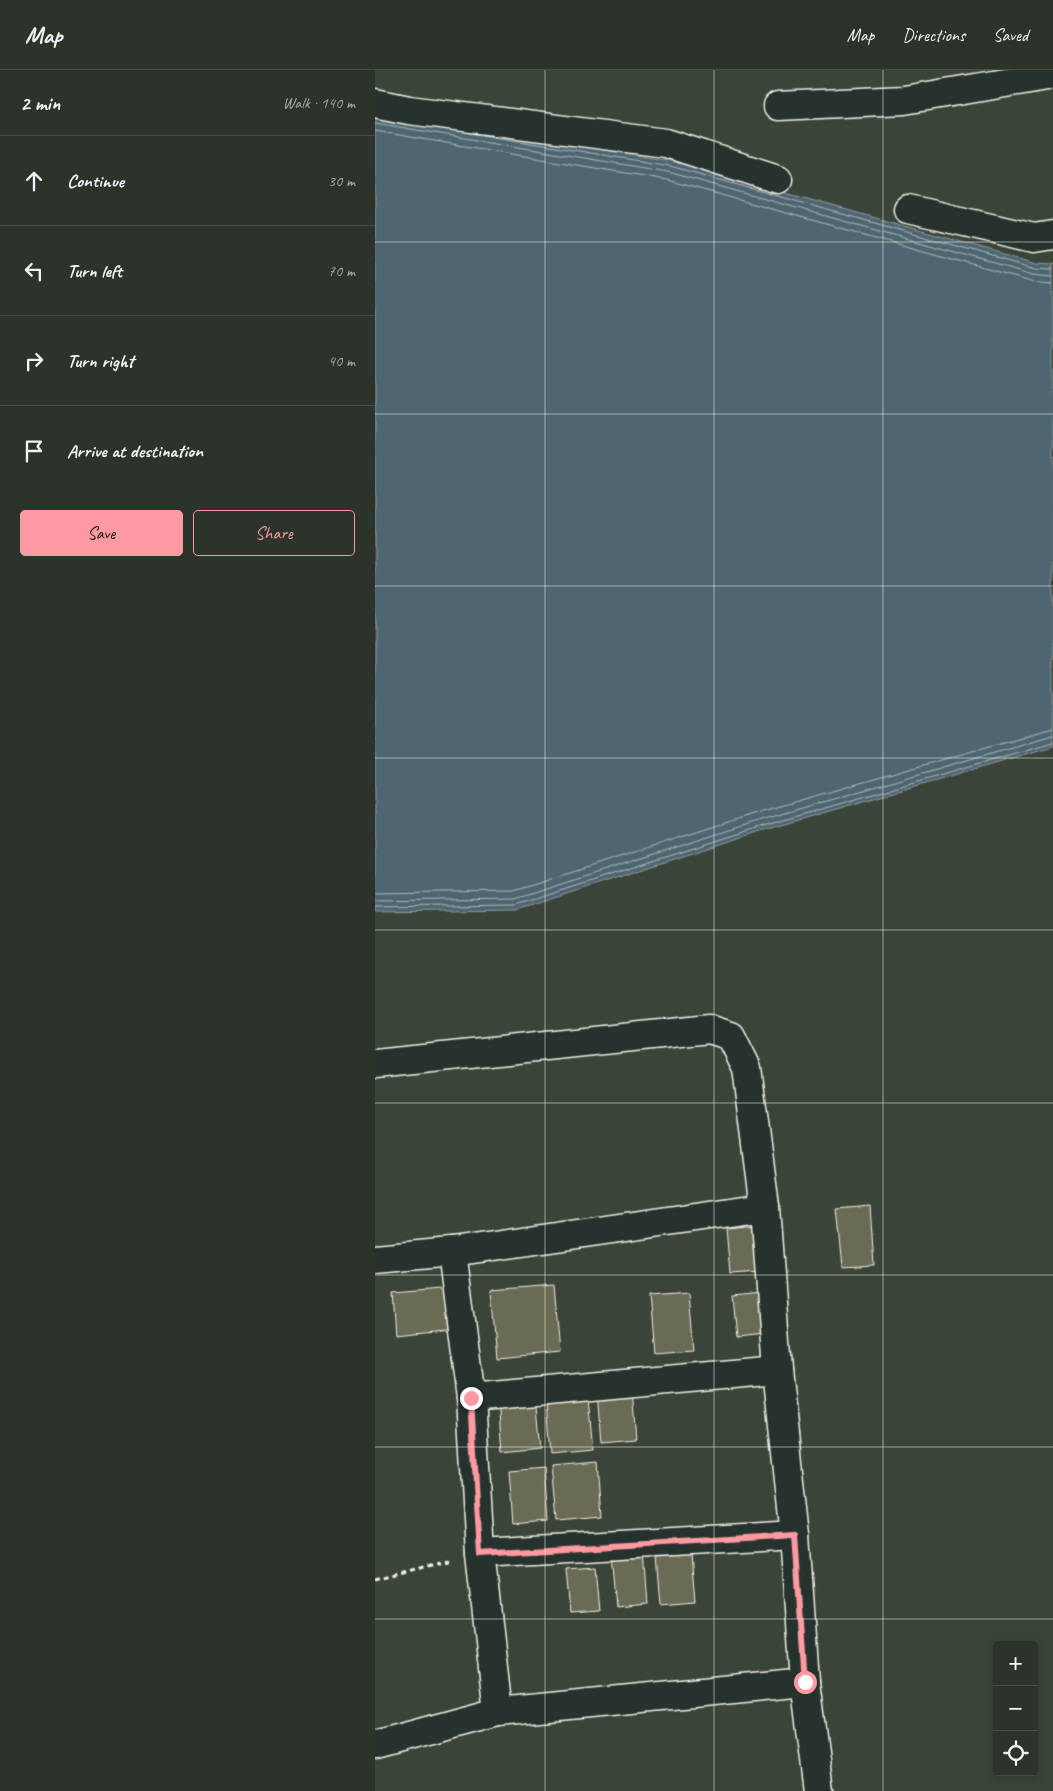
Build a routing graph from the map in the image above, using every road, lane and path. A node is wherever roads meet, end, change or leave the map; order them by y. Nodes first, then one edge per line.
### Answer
1 (1053, 75) edge
2 (375, 103) edge
3 (778, 106) dead end
4 (778, 179) dead end
5 (908, 209) dead end
6 (1053, 235) edge
7 (375, 1064) edge
8 (765, 1207) junction
9 (452, 1252) junction
10 (375, 1259) edge
11 (777, 1370) junction
12 (471, 1398) junction
13 (795, 1535) junction
14 (480, 1554) junction
15 (375, 1579) edge
16 (805, 1682) junction
17 (498, 1712) junction
18 (375, 1745) edge
19 (819, 1791) edge

1 - 3 street
2 - 4 street
5 - 6 street
7 - 8 street
8 - 9 street
8 - 11 street
9 - 10 street
9 - 12 street
11 - 12 street
11 - 13 street
12 - 14 street
13 - 14 street
13 - 16 street
14 - 15 path
14 - 17 street
16 - 17 street
16 - 19 street
17 - 18 street

